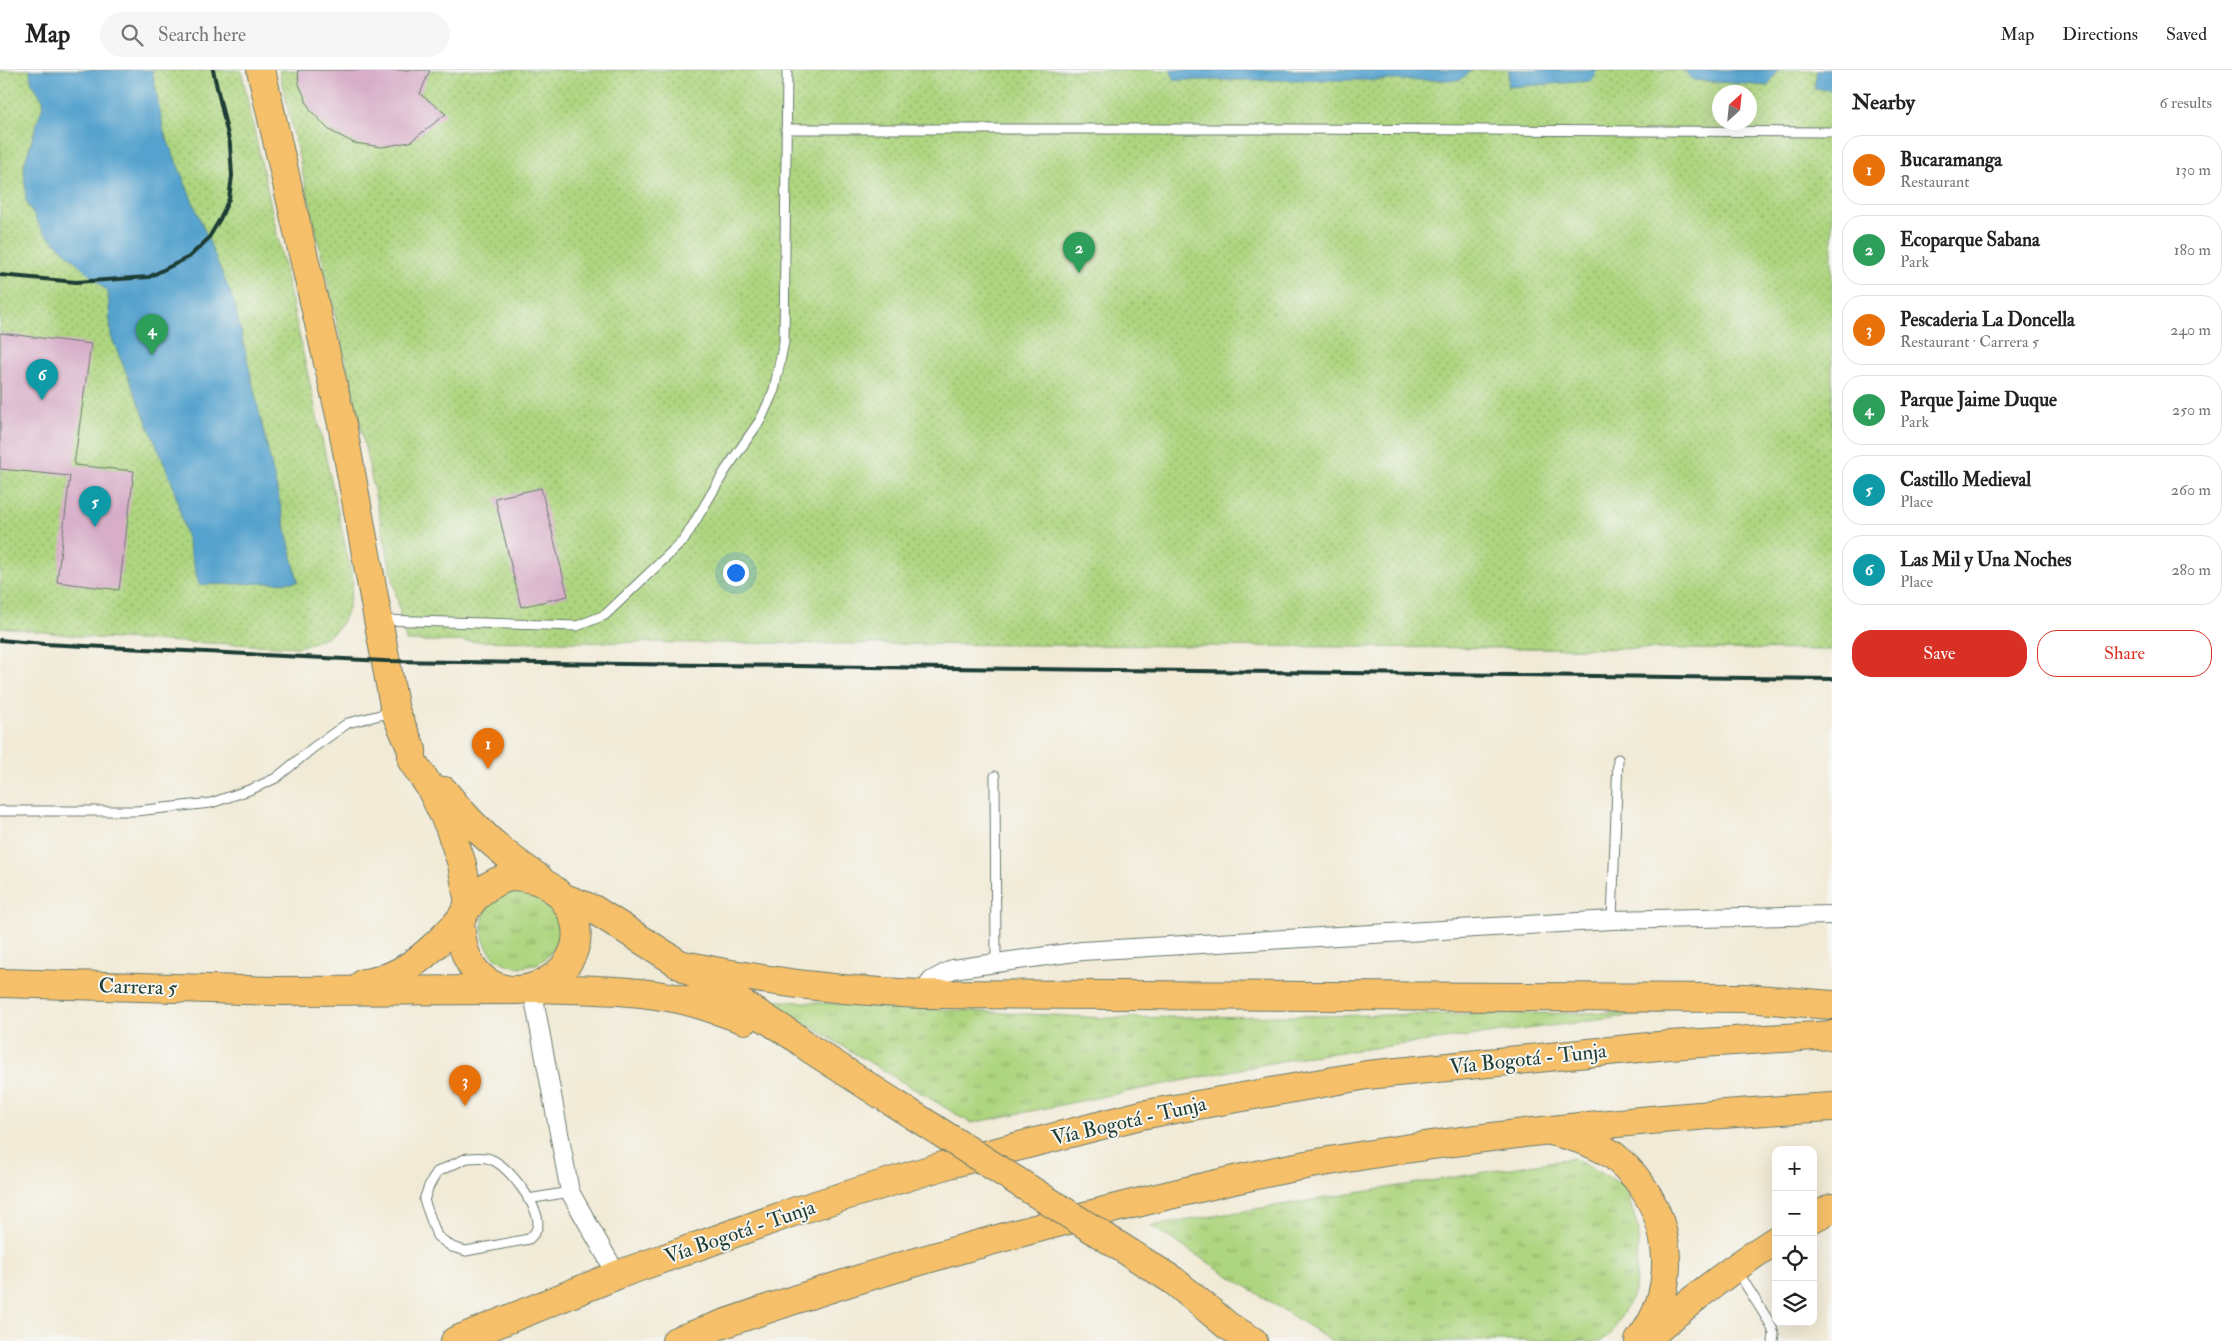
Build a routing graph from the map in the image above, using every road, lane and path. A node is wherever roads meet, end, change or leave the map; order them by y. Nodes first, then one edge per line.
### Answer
1 (261, 70) edge
2 (787, 70) edge
3 (786, 129) junction
4 (1832, 132) edge
5 (379, 620) junction
6 (394, 711) junction
7 (412, 750) junction
8 (1618, 760) dead end
9 (995, 776) dead end
10 (0, 810) edge
11 (552, 889) junction
12 (464, 912) junction
13 (1832, 915) edge
14 (1612, 920) junction
15 (996, 963) junction
16 (678, 964) junction
17 (6, 986) edge
18 (528, 989) junction
19 (276, 990) junction
20 (921, 994) junction
21 (1832, 1005) edge
22 (1832, 1035) edge
23 (809, 1048) junction
24 (1832, 1107) edge
25 (1543, 1129) junction
26 (570, 1192) junction
27 (528, 1199) junction
28 (1832, 1208) edge
29 (1817, 1216) edge
30 (1772, 1243) edge
31 (1735, 1267) junction
32 (617, 1275) junction
33 (455, 1341) edge
34 (676, 1341) edge
35 (1253, 1341) edge
36 (1639, 1341) edge
37 (1644, 1341) edge
38 (1773, 1341) edge

1 - 5 main road
2 - 3 lane
3 - 4 lane
3 - 5 lane
5 - 6 main road
6 - 7 main road
6 - 10 lane
7 - 11 main road
7 - 12 main road
8 - 14 lane
9 - 15 lane
11 - 12 main road
11 - 16 main road
11 - 18 main road
12 - 18 main road
12 - 19 main road, Carrera 5
13 - 14 street
14 - 15 street
15 - 20 street
16 - 20 main road
16 - 23 main road
17 - 19 main road, Carrera 5
18 - 19 main road, Carrera 5
18 - 23 main road
18 - 26 street
20 - 21 main road
22 - 32 main road, Vía Bogotá - Tunja
23 - 35 main road, bridge
24 - 25 main road
25 - 34 main road
25 - 36 main road
26 - 27 lane
26 - 32 street
27 - 27 lane
28 - 29 main road
30 - 31 main road
31 - 37 main road
31 - 38 lane
32 - 33 main road, Vía Bogotá - Tunja

